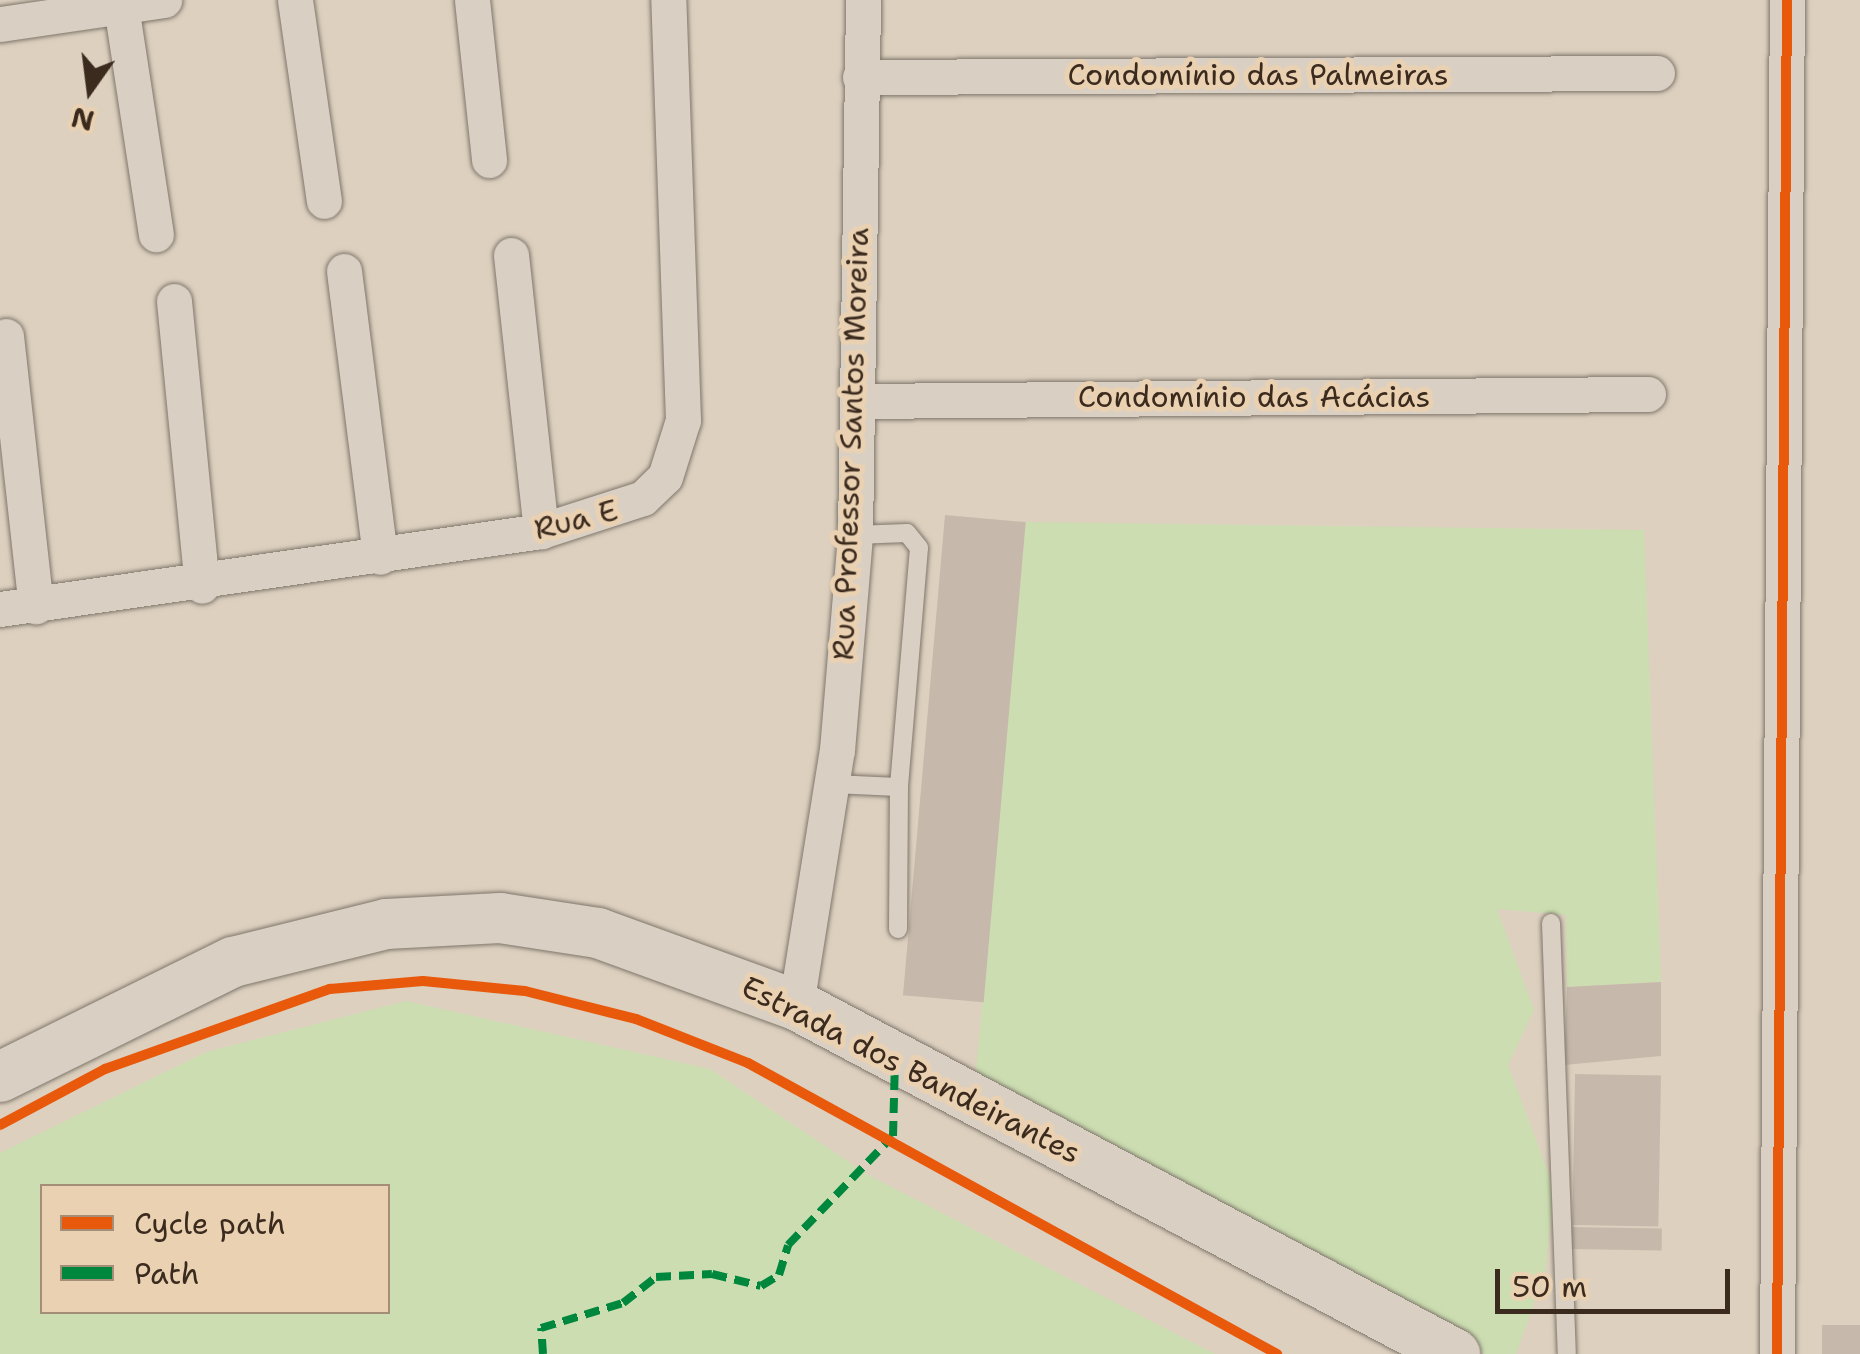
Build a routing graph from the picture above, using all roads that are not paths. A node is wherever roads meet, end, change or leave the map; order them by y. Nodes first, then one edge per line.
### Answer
1 (164, 0) edge
2 (295, 0) edge
3 (472, 0) edge
4 (668, 0) edge
5 (863, 0) edge
6 (1786, 0) edge
7 (121, 6) junction
8 (0, 24) edge
9 (1657, 73) dead end
10 (860, 77) junction
11 (489, 160) dead end
12 (324, 202) dead end
13 (156, 234) dead end
14 (511, 254) dead end
15 (344, 271) dead end
16 (174, 301) dead end
17 (6, 336) dead end
18 (1648, 394) dead end
19 (859, 401) junction
20 (541, 531) junction
21 (855, 535) junction
22 (380, 557) junction
23 (202, 586) junction
24 (36, 606) junction
25 (0, 610) edge
26 (832, 784) junction
27 (899, 786) junction
28 (1551, 923) dead end
29 (898, 929) dead end
30 (796, 1005) junction
31 (0, 1077) edge
32 (1434, 1348) edge
33 (1566, 1354) edge
34 (1778, 1354) edge

1 - 7 street
2 - 12 street
3 - 11 street
4 - 20 street, Rua E
5 - 10 street, Rua Professor Santos Moreira
6 - 34 street
7 - 8 street
7 - 13 street
9 - 10 street, Condomínio das Palmeiras
10 - 19 street, Rua Professor Santos Moreira
14 - 20 street
15 - 22 street
16 - 23 street
17 - 24 street
18 - 19 street, Condomínio das Acácias
19 - 21 street, Rua Professor Santos Moreira
20 - 22 street, Rua E
21 - 26 street, Rua Professor Santos Moreira
21 - 27 lane
22 - 23 street, Rua E
23 - 24 street, Rua E
24 - 25 street, Rua E
26 - 27 lane
26 - 30 street, Rua Professor Santos Moreira
27 - 29 lane
28 - 33 lane
30 - 31 main road, Estrada dos Bandeirantes
30 - 32 main road, Estrada dos Bandeirantes

